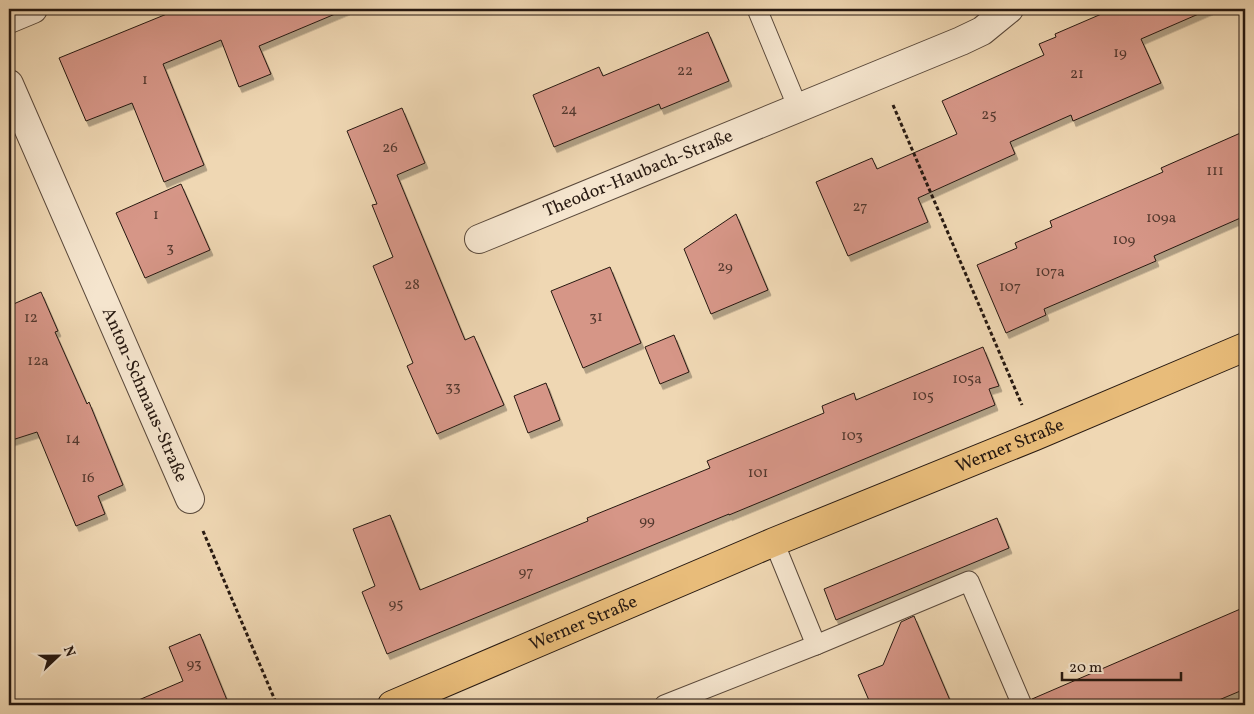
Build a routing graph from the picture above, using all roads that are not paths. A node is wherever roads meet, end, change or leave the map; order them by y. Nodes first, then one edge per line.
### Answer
1 (33, 9) edge
2 (757, 9) edge
3 (1009, 9) edge
4 (9, 19) edge
5 (9, 84) edge
6 (798, 108) junction
7 (479, 239) dead end
8 (1245, 347) edge
9 (190, 499) road end
10 (774, 542) junction
11 (816, 645) junction
12 (392, 705) edge
13 (664, 705) edge
14 (1022, 705) edge

1 - 4 street
2 - 6 lane
3 - 6 street, Theodor-Haubach-Straße
5 - 9 street, Anton-Schmaus-Straße
6 - 7 street, Theodor-Haubach-Straße
8 - 10 main road, Werner Straße
10 - 11 lane
10 - 12 main road, Werner Straße
11 - 13 lane
11 - 14 lane

